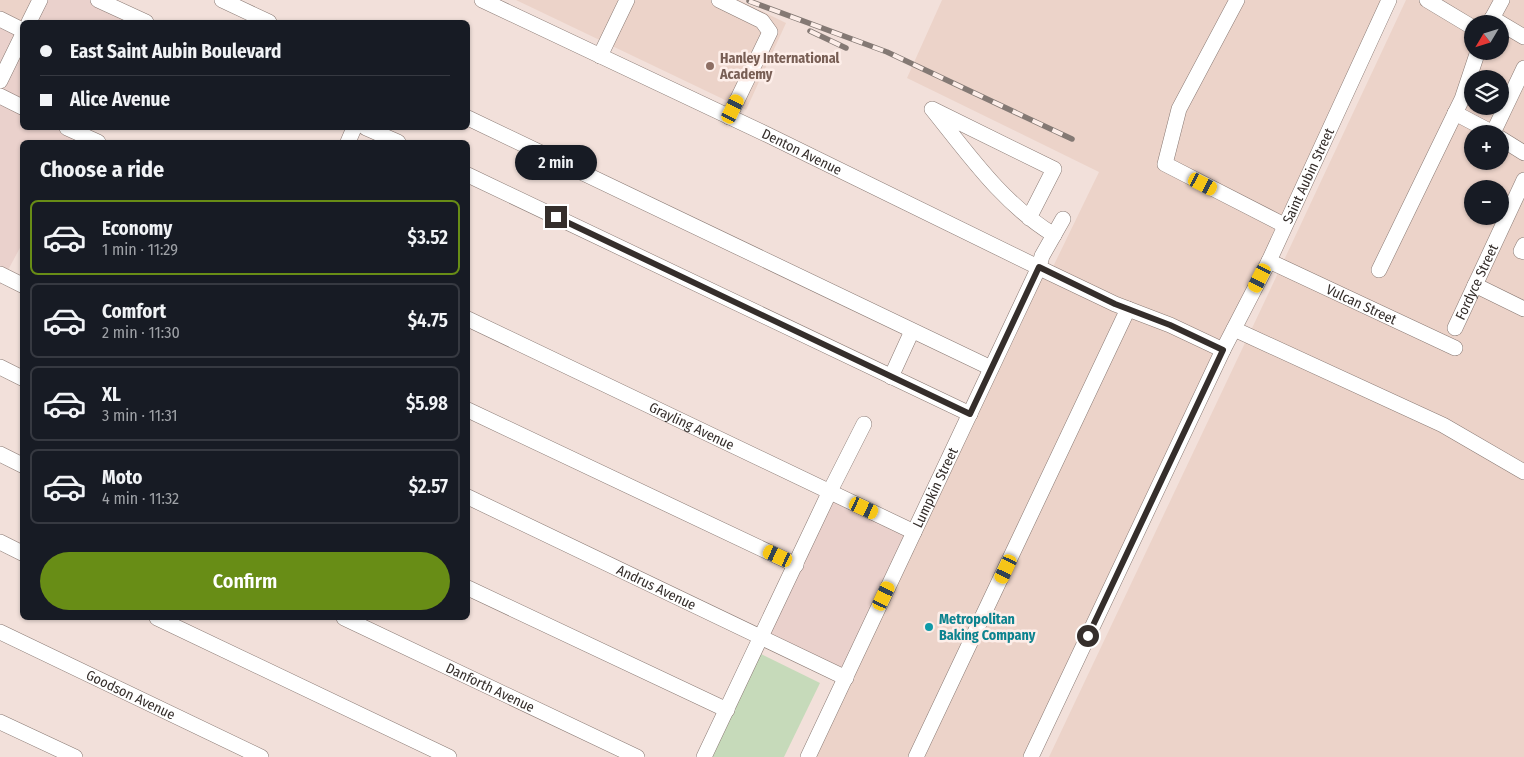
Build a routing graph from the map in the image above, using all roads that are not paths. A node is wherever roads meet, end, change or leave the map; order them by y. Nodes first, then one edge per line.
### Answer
1 (40, 0) edge
2 (98, 0) edge
3 (222, 0) edge
4 (482, 0) edge
5 (627, 0) edge
6 (719, 0) edge
7 (1237, 0) edge
8 (1388, 0) edge
9 (1426, 0) edge
10 (1502, 0) edge
11 (1494, 15) edge
12 (0, 19) edge
13 (30, 20) edge
14 (142, 20) edge
15 (265, 20) edge
16 (1464, 22) edge
17 (20, 29) edge
18 (1509, 30) edge
19 (1524, 37) edge
20 (20, 40) edge
21 (600, 56) junction
22 (1475, 60) edge
23 (1524, 68) edge
24 (0, 81) edge
25 (0, 96) edge
26 (20, 105) edge
27 (1455, 114) junction
28 (729, 117) junction
29 (470, 119) edge
30 (1476, 125) edge
31 (1497, 125) edge
32 (371, 130) edge
33 (71, 134) edge
34 (91, 140) edge
35 (393, 140) edge
36 (1509, 143) edge
37 (1524, 152) edge
38 (470, 177) edge
39 (1524, 180) edge
40 (1029, 218) junction
41 (1063, 219) dead end
42 (1284, 225) junction
43 (1054, 235) junction
44 (1524, 245) edge
45 (1524, 252) edge
46 (1269, 261) junction
47 (1039, 267) junction
48 (1379, 270) dead end
49 (1, 279) edge
50 (20, 284) edge
51 (1475, 285) junction
52 (1128, 309) junction
53 (1524, 309) edge
54 (470, 320) edge
55 (1455, 328) dead end
56 (1234, 329) junction
57 (912, 331) junction
58 (1454, 348) dead end
59 (1223, 350) junction
60 (0, 367) edge
61 (991, 368) junction
62 (891, 376) junction
63 (20, 377) edge
64 (470, 411) edge
65 (970, 414) junction
66 (864, 424) dead end
67 (0, 454) edge
68 (20, 464) edge
69 (1524, 472) edge
70 (830, 491) junction
71 (470, 498) edge
72 (914, 532) junction
73 (0, 542) edge
74 (20, 552) edge
75 (796, 565) junction
76 (470, 589) edge
77 (161, 620) edge
78 (348, 620) edge
79 (0, 632) edge
80 (762, 638) junction
81 (846, 678) junction
82 (727, 710) junction
83 (0, 722) edge
84 (75, 757) edge
85 (261, 757) edge
86 (449, 757) edge
87 (637, 757) edge
88 (704, 757) edge
89 (808, 757) edge
90 (916, 757) edge
91 (1031, 757) edge

1 - 13 street
2 - 14 street
3 - 15 street
4 - 21 street, Denton Avenue
5 - 21 street
6 - 28 street
7 - 42 street
8 - 42 street, Saint Aubin Street
9 - 16 street
10 - 11 street
12 - 17 street
18 - 19 street
20 - 24 street
21 - 28 street, Denton Avenue
22 - 27 street
23 - 31 street
25 - 26 street
27 - 30 street
27 - 48 street
28 - 47 street, Denton Avenue
29 - 57 street
32 - 35 street
33 - 34 street
36 - 37 street
38 - 62 street
39 - 51 street, Fordyce Street
40 - 40 street
40 - 43 street
41 - 43 street, Lumpkin Street
42 - 46 street, Saint Aubin Street
43 - 47 street, Lumpkin Street
44 - 45 street
46 - 56 street, Saint Aubin Street
46 - 58 street, Vulcan Street
47 - 52 street, Denton Avenue
47 - 61 street, Lumpkin Street
49 - 50 street
51 - 53 street
51 - 55 street, Fordyce Street
52 - 59 street, Denton Avenue
52 - 90 street
54 - 70 street, Grayling Avenue
56 - 59 street, Saint Aubin Street
56 - 69 street
57 - 61 street
57 - 62 street
59 - 91 street, Saint Aubin Street
60 - 63 street
61 - 65 street, Lumpkin Street
62 - 65 street
64 - 75 street
65 - 72 street, Lumpkin Street
66 - 70 street
67 - 68 street
70 - 72 street, Grayling Avenue
70 - 75 street
71 - 80 street, Andrus Avenue
72 - 81 street, Lumpkin Street
73 - 74 street
75 - 80 street
76 - 82 street
77 - 86 street
78 - 87 street, Danforth Avenue
79 - 85 street, Goodson Avenue
80 - 81 street, Andrus Avenue
80 - 82 street
81 - 89 street, Lumpkin Street
82 - 88 street
83 - 84 street

